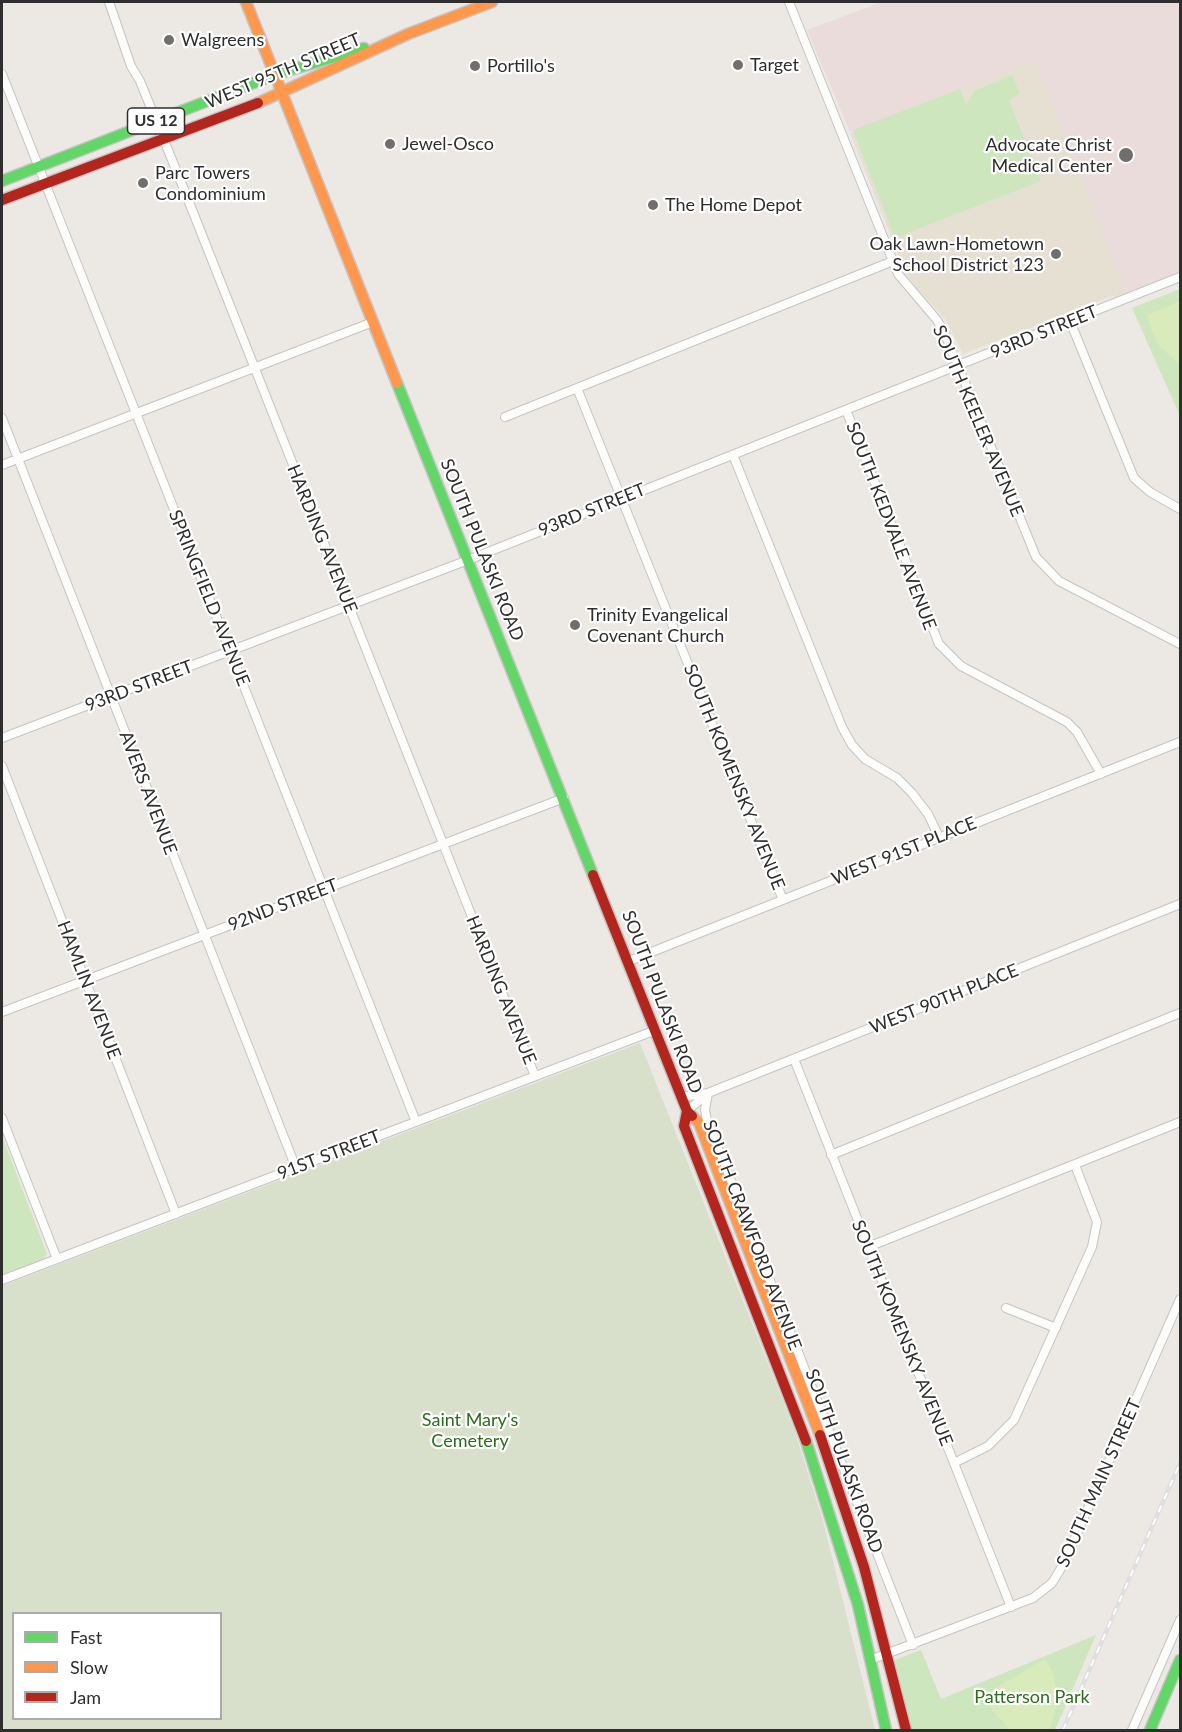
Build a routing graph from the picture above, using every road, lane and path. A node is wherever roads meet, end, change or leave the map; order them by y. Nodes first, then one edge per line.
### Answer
1 (109, 2) edge
2 (246, 2) edge
3 (492, 2) edge
4 (789, 2) edge
5 (408, 34) junction
6 (2, 74) edge
7 (274, 75) junction
8 (281, 94) junction
9 (156, 121) junction
10 (163, 138) junction
11 (38, 167) junction
12 (2, 181) edge
13 (44, 183) junction
14 (2, 200) edge
15 (893, 261) junction
16 (1180, 277) edge
17 (1070, 321) junction
18 (373, 322) junction
19 (958, 366) junction
20 (254, 368) junction
21 (577, 388) junction
22 (846, 410) junction
23 (136, 413) junction
24 (505, 417) dead end
25 (2, 418) edge
26 (733, 455) junction
27 (17, 459) junction
28 (2, 465) edge
29 (622, 499) junction
30 (1180, 509) edge
31 (468, 560) junction
32 (349, 605) junction
33 (1180, 644) edge
34 (230, 651) junction
35 (110, 697) junction
36 (2, 738) edge
37 (1180, 742) edge
38 (2, 766) edge
39 (1101, 774) junction
40 (564, 798) junction
41 (939, 837) junction
42 (443, 844) junction
43 (324, 889) junction
44 (783, 900) junction
45 (1180, 904) edge
46 (204, 935) junction
47 (629, 961) junction
48 (85, 981) junction
49 (2, 1012) edge
50 (1180, 1013) edge
51 (656, 1030) junction
52 (794, 1059) junction
53 (535, 1076) junction
54 (708, 1093) junction
55 (682, 1097) junction
56 (687, 1111) junction
57 (2, 1118) edge
58 (416, 1122) junction
59 (1180, 1122) edge
60 (831, 1155) junction
61 (1075, 1165) junction
62 (296, 1168) junction
63 (176, 1214) junction
64 (868, 1247) junction
65 (57, 1259) junction
66 (2, 1280) edge
67 (1180, 1299) edge
68 (1006, 1308) dead end
69 (1056, 1328) junction
70 (954, 1463) junction
71 (1011, 1607) junction
72 (1180, 1620) edge
73 (913, 1645) junction
74 (886, 1655) junction
75 (870, 1660) junction
76 (1180, 1660) edge
77 (886, 1731) edge
78 (906, 1731) edge
79 (1132, 1731) edge
80 (1150, 1731) edge

1 - 9 street, HARDING AVENUE
2 - 7 main road, SOUTH PULASKI ROAD
3 - 5 main road, WEST 95TH STREET / US 12
4 - 15 street, SOUTH KEELER AVENUE
5 - 7 main road, WEST 95TH STREET / US 12
5 - 8 main road, WEST 95TH STREET / US 12
6 - 11 street, SPRINGFIELD AVENUE
7 - 8 main road, SOUTH PULASKI ROAD
7 - 9 main road, WEST 95TH STREET / US 12
8 - 10 main road, WEST 95TH STREET / US 12
8 - 18 main road, SOUTH PULASKI ROAD
9 - 10 street, HARDING AVENUE
9 - 11 main road, WEST 95TH STREET / US 12
10 - 13 main road, WEST 95TH STREET / US 12
10 - 20 street, HARDING AVENUE
11 - 12 main road, WEST 95TH STREET / US 12
11 - 13 street, SPRINGFIELD AVENUE
13 - 14 main road, WEST 95TH STREET / US 12
13 - 23 street, SPRINGFIELD AVENUE
15 - 19 street, SOUTH KEELER AVENUE
15 - 21 street
16 - 17 street, 93RD STREET
17 - 19 street, 93RD STREET
17 - 30 street
18 - 20 street
18 - 31 main road, SOUTH PULASKI ROAD
19 - 22 street, 93RD STREET
19 - 33 street, SOUTH KEELER AVENUE
20 - 23 street
20 - 32 street, HARDING AVENUE
21 - 24 street
21 - 29 street, SOUTH KOMENSKY AVENUE
22 - 26 street, 93RD STREET
22 - 39 street, SOUTH KEDVALE AVENUE
23 - 27 street
23 - 34 street, SPRINGFIELD AVENUE
25 - 27 street, AVERS AVENUE
26 - 29 street, 93RD STREET
26 - 41 street
27 - 28 street
27 - 35 street, AVERS AVENUE
29 - 31 street, 93RD STREET
29 - 44 street, SOUTH KOMENSKY AVENUE
31 - 32 street, 93RD STREET
31 - 40 main road, SOUTH PULASKI ROAD
32 - 34 street, 93RD STREET
32 - 42 street, HARDING AVENUE
34 - 35 street, 93RD STREET
34 - 43 street, SPRINGFIELD AVENUE
35 - 36 street, 93RD STREET
35 - 46 street, AVERS AVENUE
37 - 39 street, WEST 91ST PLACE
38 - 48 street, HAMLIN AVENUE
39 - 41 street, WEST 91ST PLACE
40 - 42 street, 92ND STREET
40 - 47 main road, SOUTH PULASKI ROAD
41 - 44 street, WEST 91ST PLACE
42 - 43 street, 92ND STREET
42 - 53 street, HARDING AVENUE
43 - 46 street, 92ND STREET
43 - 58 street, SPRINGFIELD AVENUE
44 - 47 street, WEST 91ST PLACE
45 - 52 street, WEST 90TH PLACE
46 - 48 street, 92ND STREET
46 - 62 street, AVERS AVENUE
47 - 51 main road, SOUTH PULASKI ROAD
48 - 49 street, 92ND STREET
48 - 63 street, HAMLIN AVENUE
50 - 60 street
51 - 53 street, 91ST STREET
51 - 55 main road, SOUTH PULASKI ROAD
52 - 54 street, WEST 90TH PLACE
52 - 60 street, SOUTH KOMENSKY AVENUE
53 - 58 street, 91ST STREET
54 - 55 street, WEST 90TH PLACE
54 - 56 street, WEST 90TH PLACE
54 - 73 street, SOUTH CRAWFORD AVENUE
55 - 56 main road, SOUTH PULASKI ROAD
56 - 74 main road, SOUTH PULASKI ROAD
56 - 75 main road, SOUTH PULASKI ROAD
57 - 65 street
58 - 62 street, 91ST STREET
59 - 61 street
60 - 64 street, SOUTH KOMENSKY AVENUE
61 - 64 street
61 - 69 street
62 - 63 street, 91ST STREET
63 - 65 street, 91ST STREET
64 - 70 street, SOUTH KOMENSKY AVENUE
65 - 66 street, 91ST STREET
67 - 71 street, SOUTH MAIN STREET
68 - 69 street
69 - 70 street
70 - 71 street, SOUTH KOMENSKY AVENUE
71 - 73 street, SOUTH MAIN STREET
72 - 79 street
73 - 74 street, SOUTH MAIN STREET
74 - 75 street, SOUTH MAIN STREET
74 - 78 main road, SOUTH PULASKI ROAD
75 - 77 main road, SOUTH PULASKI ROAD
76 - 80 main road

